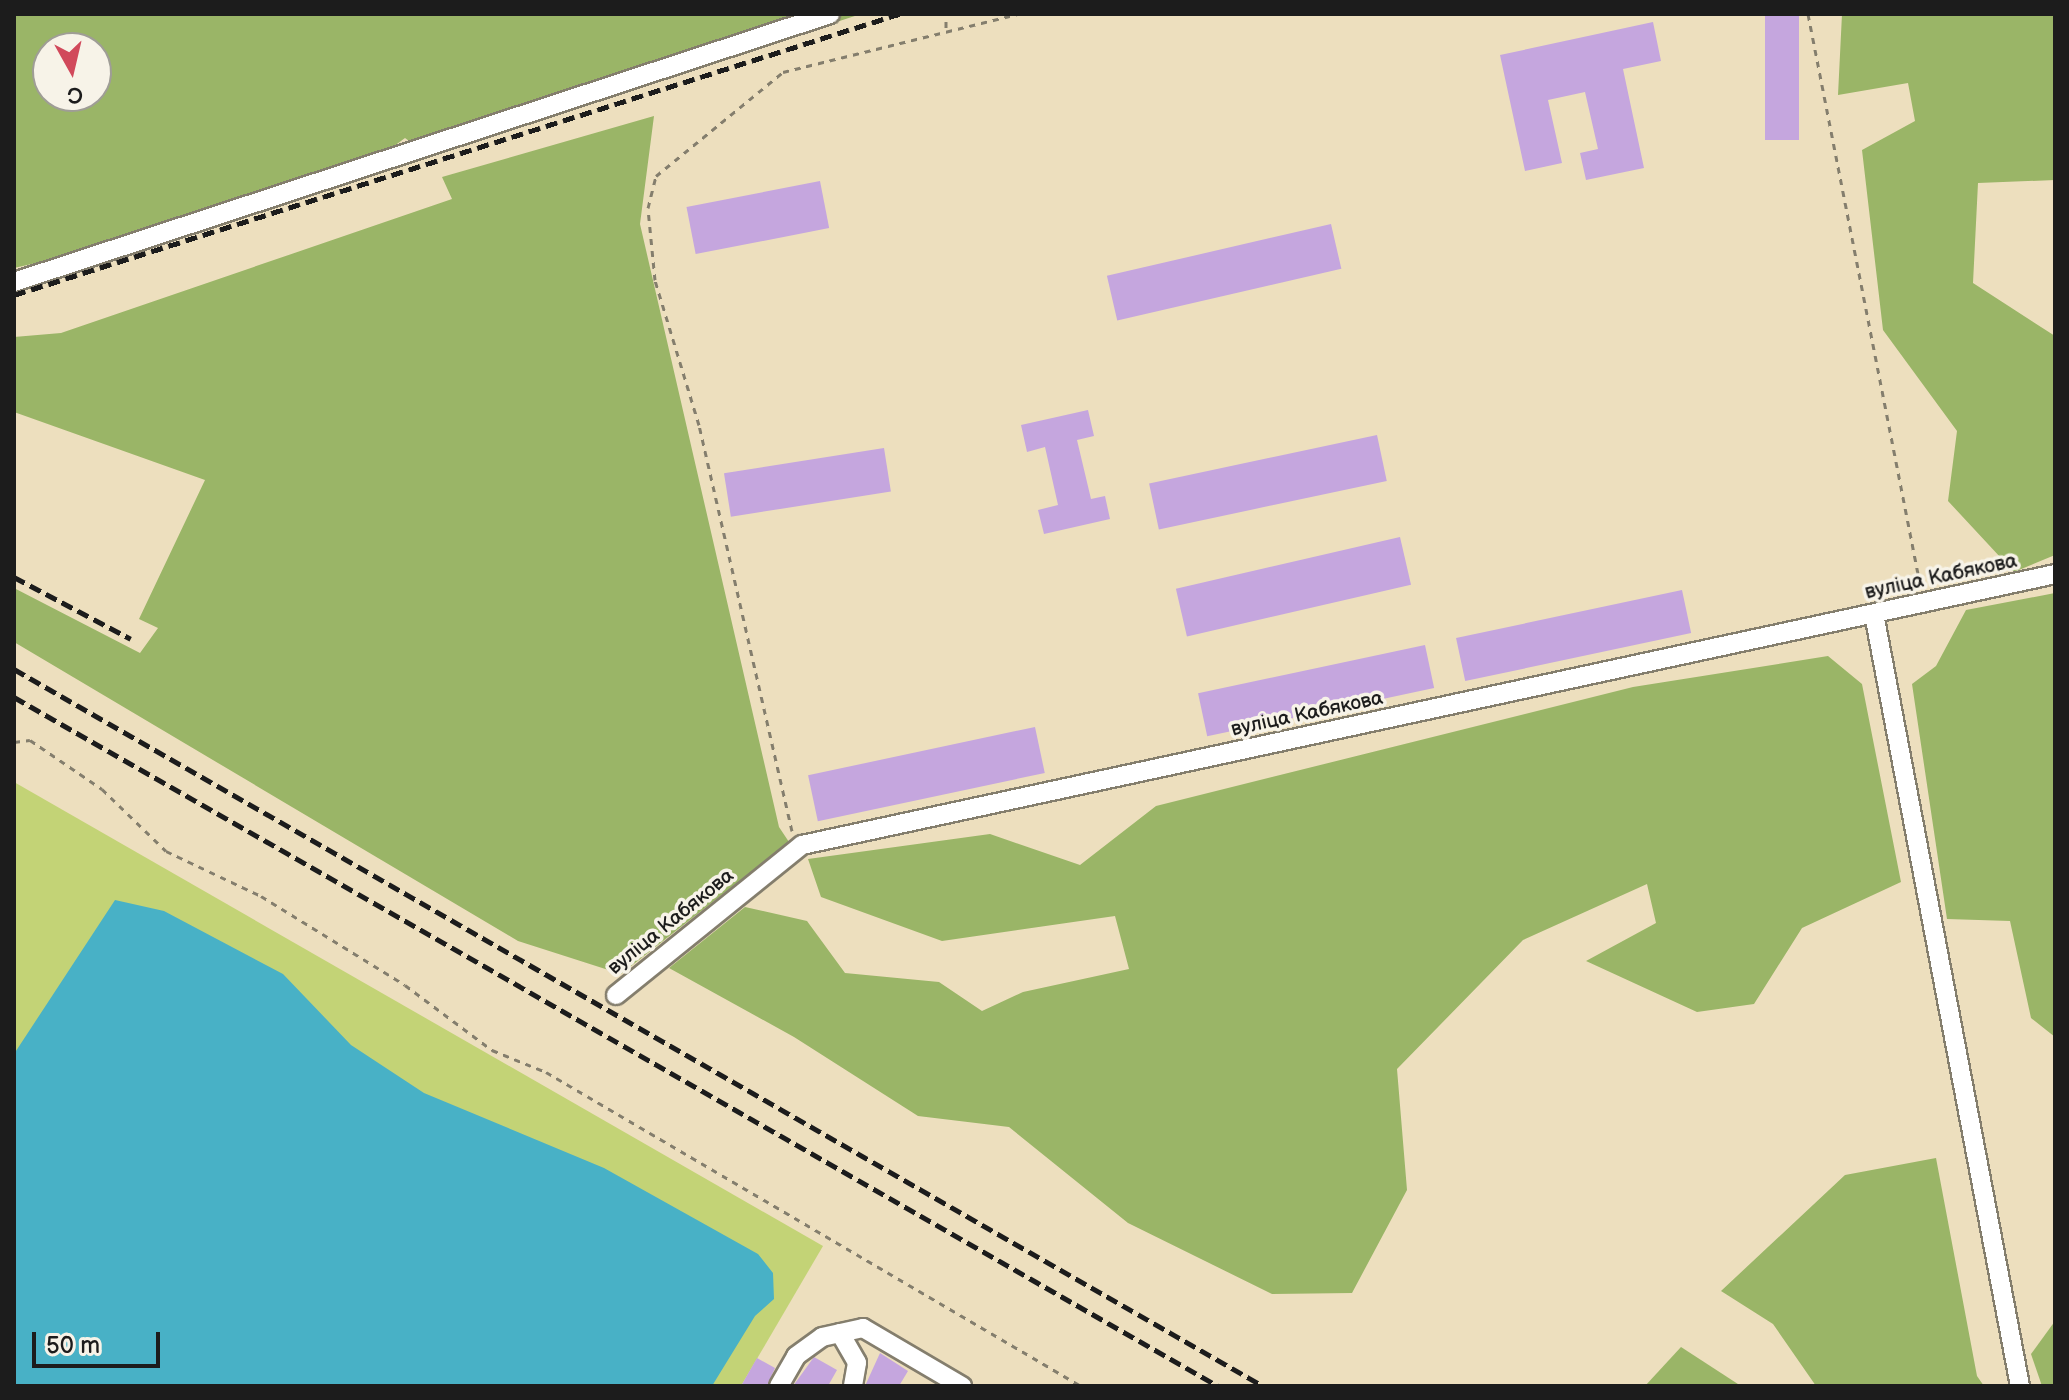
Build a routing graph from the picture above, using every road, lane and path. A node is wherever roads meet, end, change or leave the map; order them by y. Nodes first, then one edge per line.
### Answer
1 (830, 14) edge
2 (946, 14) edge
3 (1018, 14) edge
4 (1808, 14) edge
5 (946, 28) junction
6 (14, 282) edge
7 (2055, 574) edge
8 (1924, 604) junction
9 (1874, 614) junction
10 (14, 742) edge
11 (802, 845) junction
12 (616, 995) dead end
13 (840, 1333) junction
14 (930, 1367) junction
15 (779, 1386) edge
16 (853, 1386) edge
17 (924, 1386) edge
18 (962, 1386) edge
19 (1081, 1386) edge
20 (2020, 1386) edge

1 - 6 street
2 - 5 path
3 - 5 path
4 - 8 path
5 - 11 path
7 - 8 street, вуліца Кабякова
8 - 9 street, вуліца Кабякова
9 - 11 street, вуліца Кабякова
9 - 20 street
10 - 19 path
11 - 12 street, вуліца Кабякова
13 - 14 street
13 - 15 street
13 - 16 street
14 - 17 street
14 - 18 street

